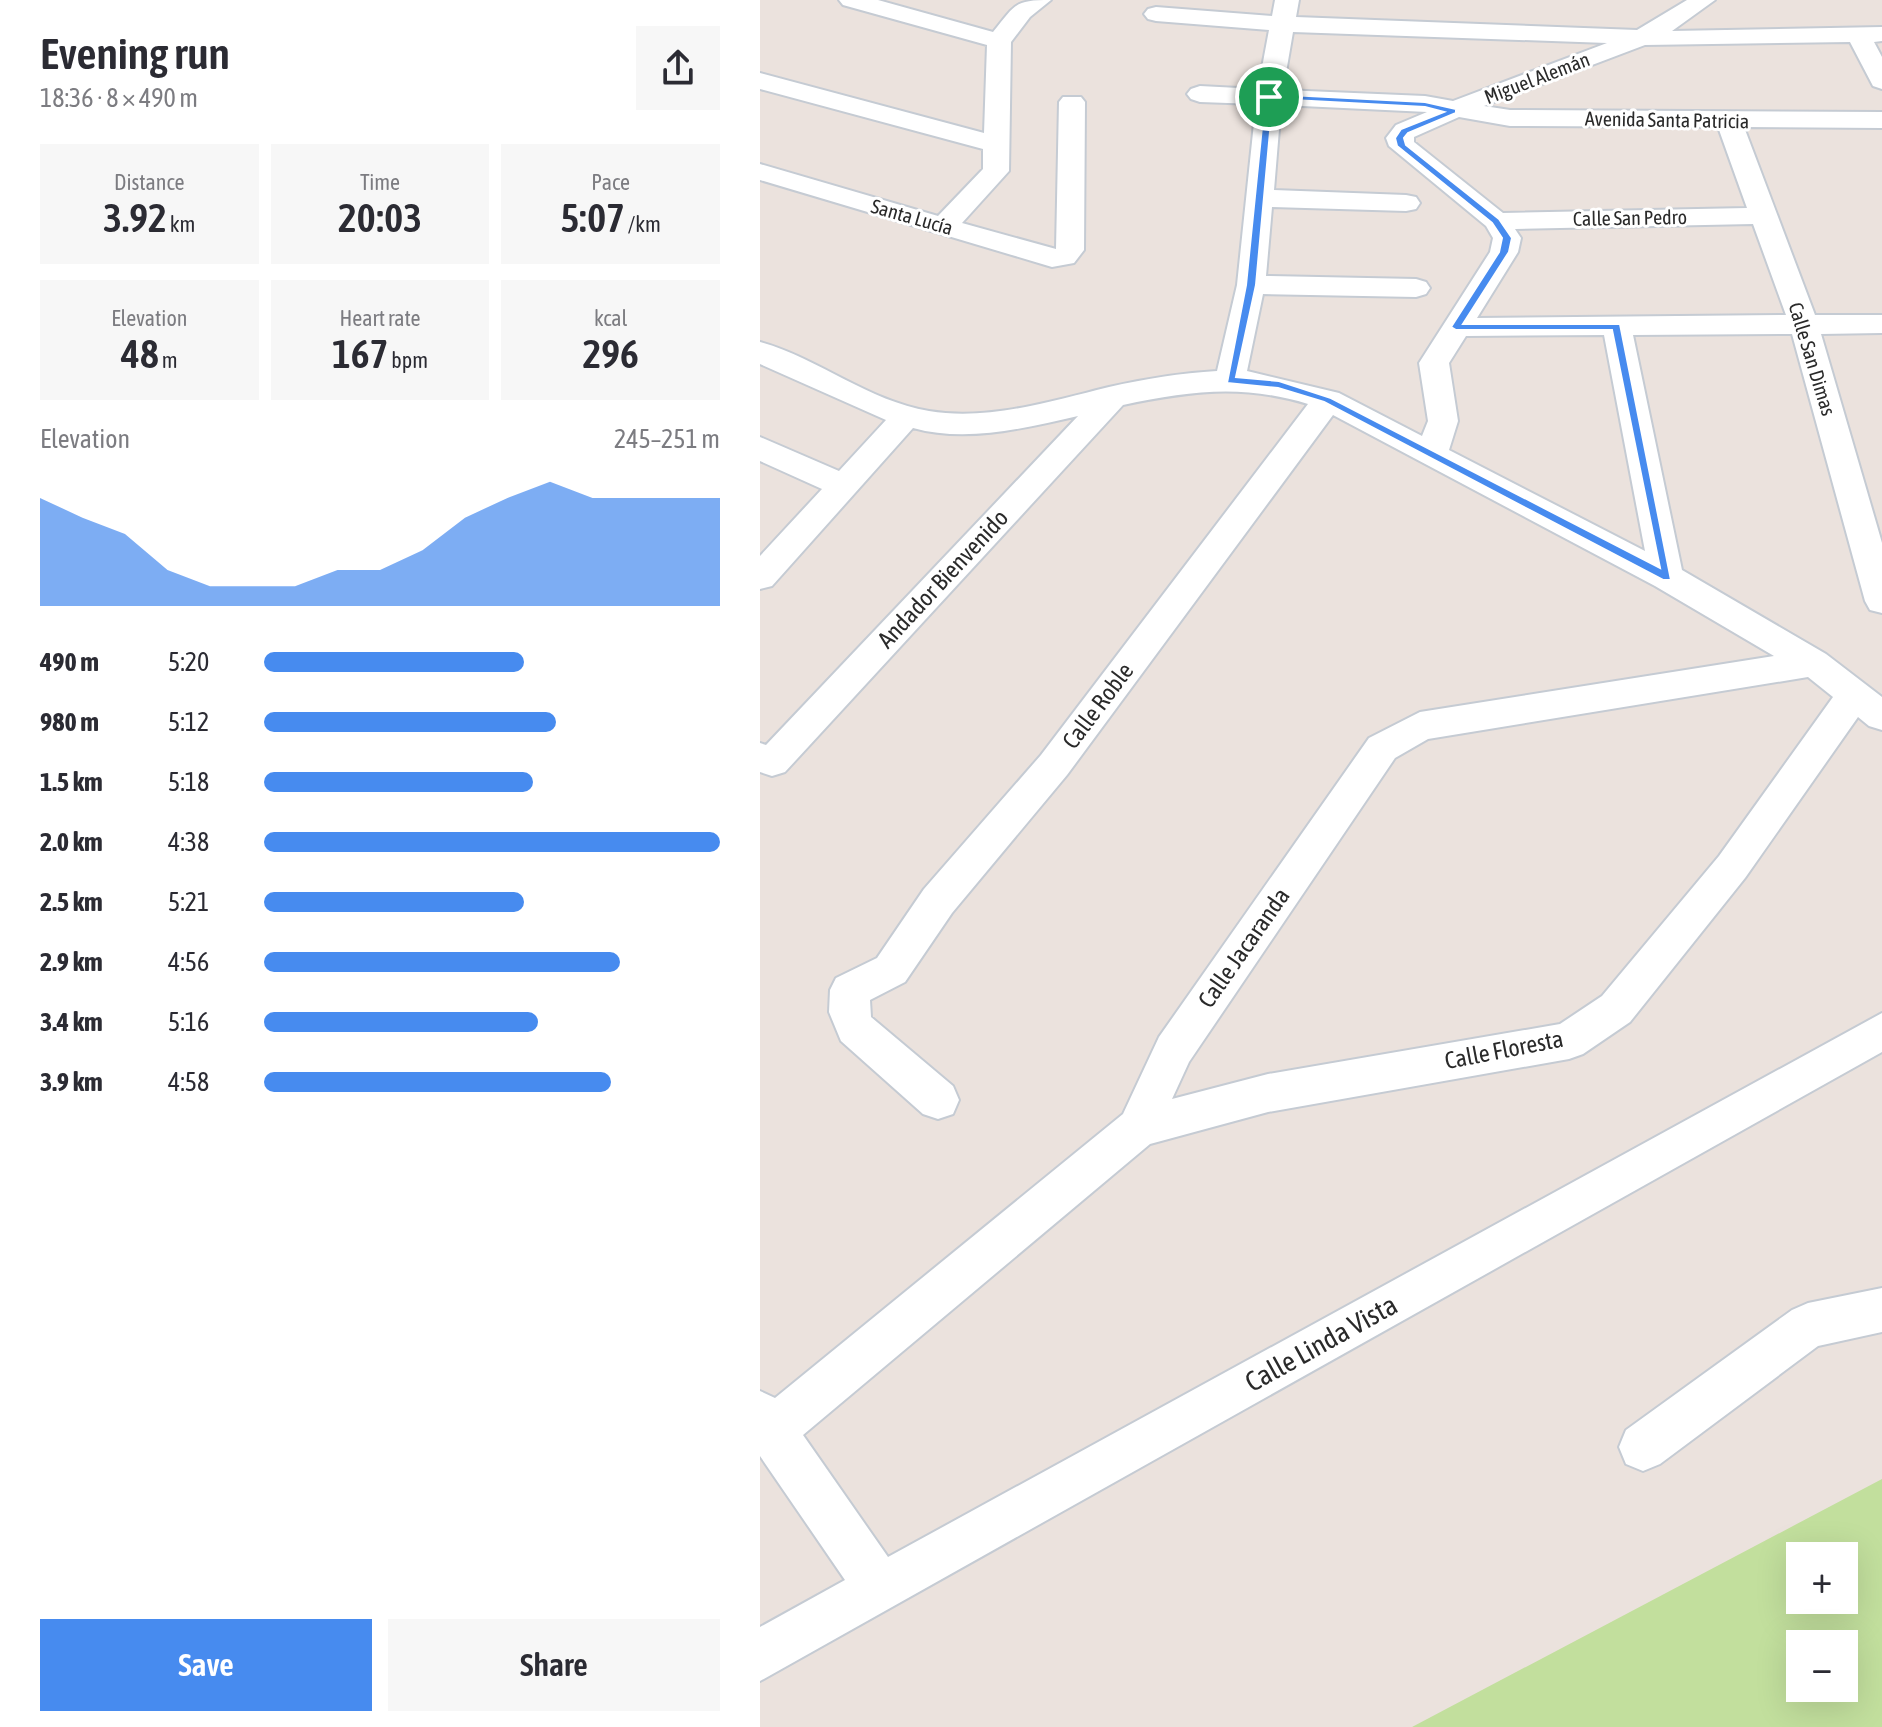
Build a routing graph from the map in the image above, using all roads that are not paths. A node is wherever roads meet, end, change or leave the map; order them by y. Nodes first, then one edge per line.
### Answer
1 (851, 0) edge
2 (1039, 0) edge
3 (1703, 0) edge
4 (900, 6) edge
5 (1286, 12) edge
6 (1156, 14) dead end
7 (1870, 34) edge
8 (1649, 36) junction
9 (999, 41) junction
10 (760, 81) edge
11 (1882, 81) edge
12 (1200, 94) dead end
13 (1269, 97) junction
14 (1072, 102) dead end
15 (1452, 111) junction
16 (1882, 120) edge
17 (1729, 121) junction
18 (997, 145) junction
19 (760, 172) edge
20 (1258, 198) junction
21 (1406, 203) dead end
22 (1765, 216) junction
23 (1496, 221) junction
24 (943, 226) junction
25 (1251, 285) junction
26 (1416, 288) dead end
27 (1882, 324) edge
28 (1804, 325) junction
29 (1617, 326) junction
30 (1456, 327) junction
31 (760, 352) edge
32 (1230, 380) junction
33 (1114, 396) junction
34 (1328, 400) junction
35 (906, 417) junction
36 (760, 448) edge
37 (1432, 454) junction
38 (842, 485) junction
39 (760, 577) edge
40 (1667, 577) junction
41 (1882, 601) edge
42 (1814, 663) junction
43 (1869, 704) edge
44 (766, 759) edge
45 (1882, 1031) edge
46 (938, 1100) dead end
47 (1138, 1128) junction
48 (1882, 1310) edge
49 (766, 1423) edge
50 (1643, 1447) dead end
51 (880, 1588) junction
52 (760, 1655) edge

1 - 4 street
2 - 9 street
3 - 8 street, Miguel Alemán
4 - 9 street
5 - 6 street
5 - 8 street
5 - 13 street
7 - 8 street
7 - 11 street
8 - 15 street, Miguel Alemán
9 - 18 street
10 - 18 street
12 - 13 street, Avenida Santa Patricia
13 - 15 street, Avenida Santa Patricia
13 - 20 street
14 - 24 street, Santa Lucía
15 - 17 street, Avenida Santa Patricia
15 - 23 street, Miguel Alemán
16 - 17 street, Avenida Santa Patricia
17 - 22 street, Calle San Dimas
18 - 24 street
19 - 24 street, Santa Lucía
20 - 21 street
20 - 25 street
22 - 23 street, Calle San Pedro
22 - 28 street, Calle San Dimas
23 - 30 street
25 - 26 street
25 - 32 street
27 - 28 street
28 - 29 street
28 - 41 street, Calle San Dimas
29 - 30 street
29 - 40 street
30 - 37 street
31 - 35 street
32 - 33 street
32 - 34 street
33 - 35 street
33 - 44 street, Andador Bienvenido
34 - 37 street
34 - 46 street, Calle Roble
35 - 38 street
36 - 38 street
37 - 40 street
38 - 39 street
40 - 42 street
42 - 43 street
42 - 47 street, Calle Jacaranda
43 - 47 street, Calle Floresta
45 - 51 street, Calle Linda Vista
47 - 49 street, Calle Jacaranda
48 - 50 street
49 - 51 street
51 - 52 street, Calle Linda Vista

